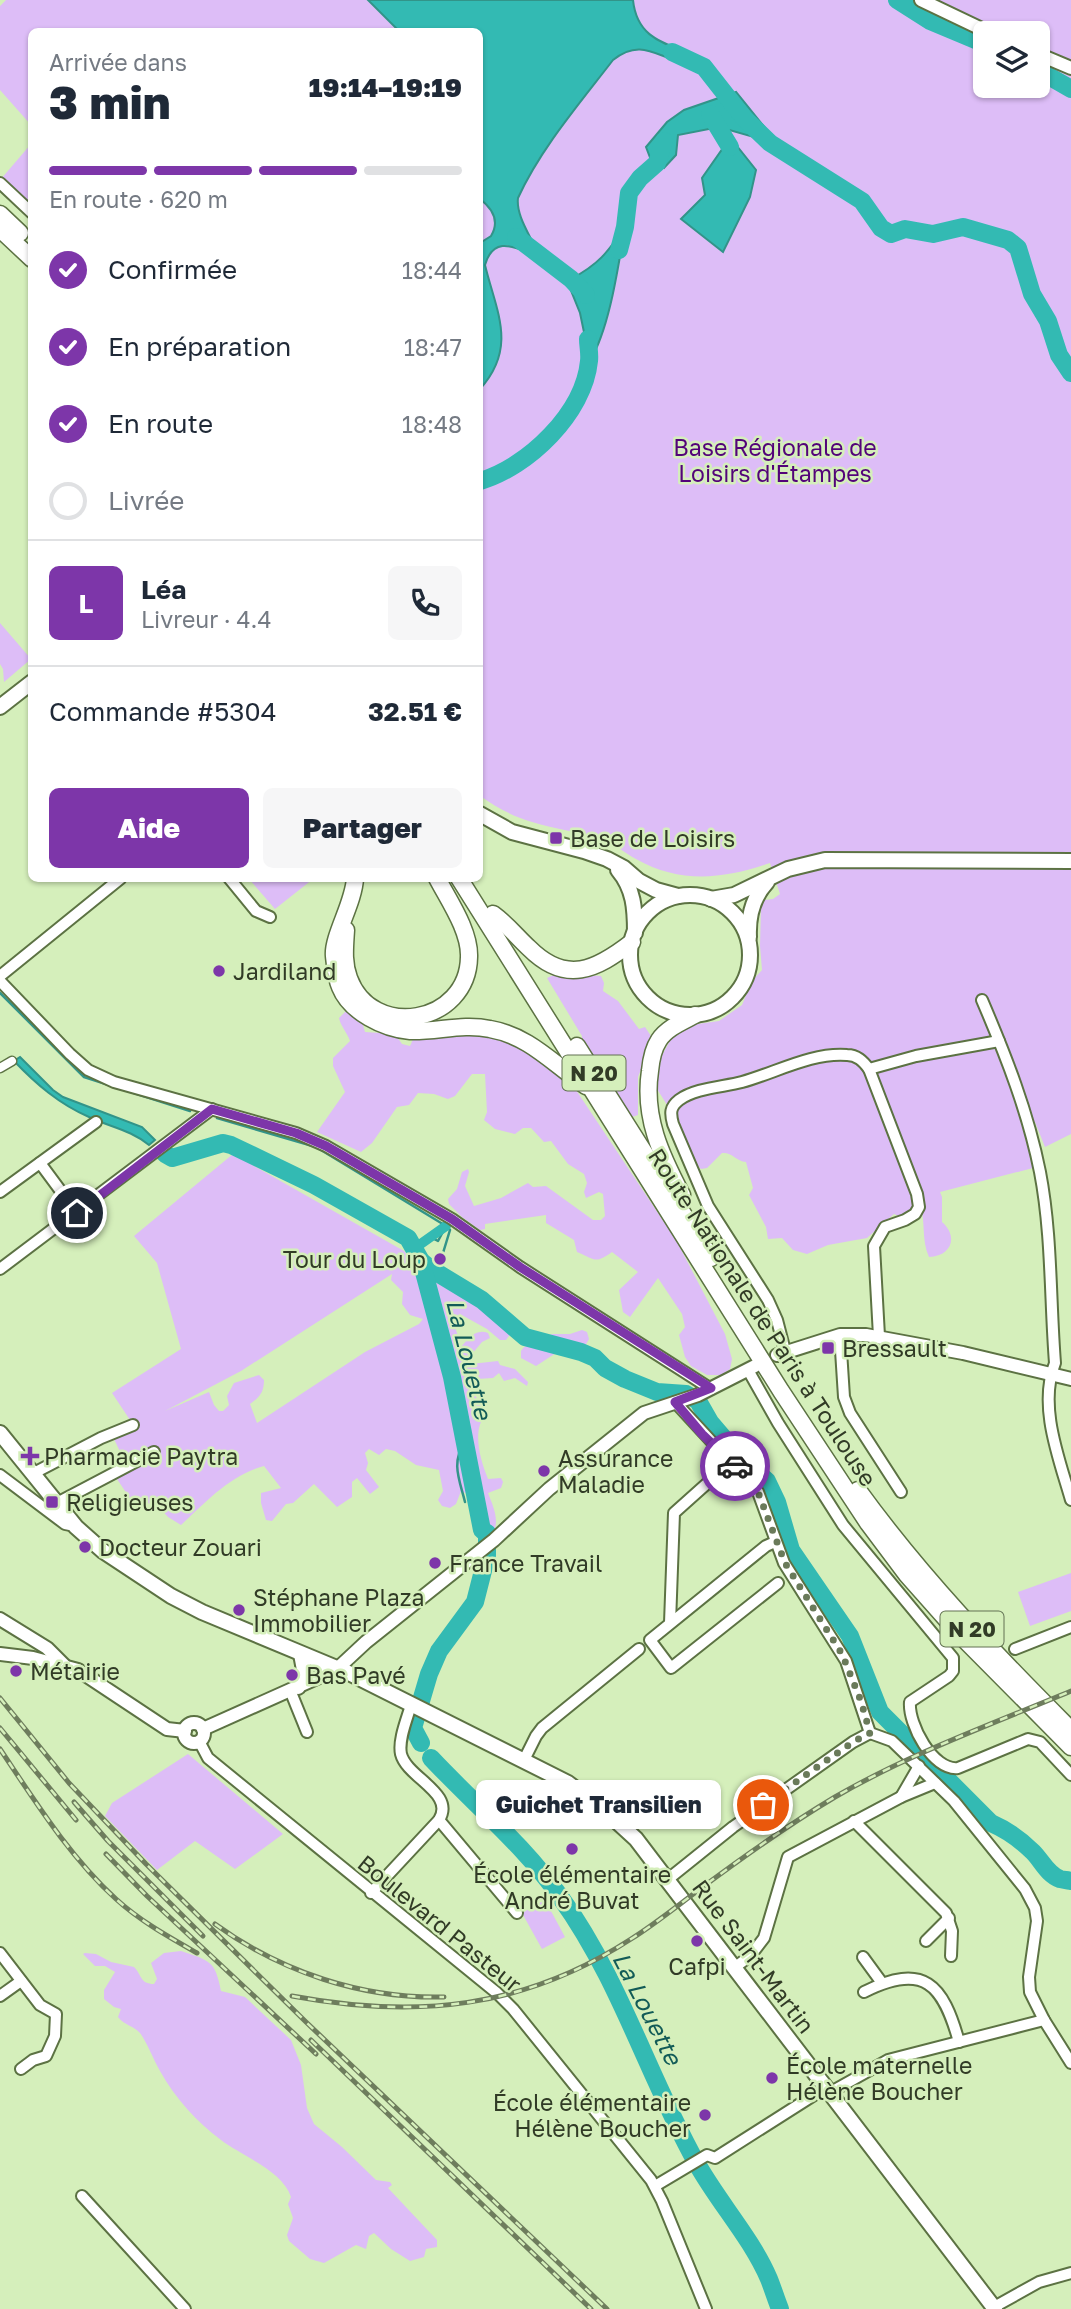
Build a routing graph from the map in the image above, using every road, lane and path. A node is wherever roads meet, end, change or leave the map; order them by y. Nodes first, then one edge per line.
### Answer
1 (921, 0) edge
2 (973, 26) edge
3 (1050, 59) edge
4 (1071, 68) edge
5 (0, 183) edge
6 (28, 209) edge
7 (0, 215) edge
8 (0, 229) edge
9 (28, 240) edge
10 (28, 255) edge
11 (28, 685) edge
12 (0, 707) edge
13 (483, 816) edge
14 (607, 859) junction
15 (1071, 861) edge
16 (771, 878) junction
17 (116, 882) edge
18 (232, 882) edge
19 (354, 882) edge
20 (439, 882) edge
21 (462, 882) edge
22 (473, 882) edge
23 (680, 896) junction
24 (711, 899) junction
25 (348, 910) junction
26 (493, 914) junction
27 (270, 917) dead end
28 (633, 938) junction
29 (750, 945) junction
30 (0, 978) edge
31 (982, 1000) dead end
32 (695, 1015) junction
33 (999, 1041) junction
34 (12, 1061) dead end
35 (0, 1068) edge
36 (869, 1069) junction
37 (592, 1090) junction
38 (212, 1109) junction
39 (96, 1122) dead end
40 (40, 1163) junction
41 (0, 1192) edge
42 (77, 1213) junction
43 (695, 1233) junction
44 (0, 1269) edge
45 (840, 1335) junction
46 (879, 1336) junction
47 (781, 1353) joint
48 (752, 1368) joint
49 (1051, 1374) junction
50 (1071, 1379) edge
51 (711, 1388) junction
52 (679, 1401) junction
53 (133, 1425) dead end
54 (0, 1433) edge
55 (154, 1452) dead end
56 (731, 1462) junction
57 (0, 1475) edge
58 (38, 1478) junction
59 (901, 1492) dead end
60 (25, 1496) junction
61 (1071, 1500) edge
62 (57, 1503) junction
63 (76, 1527) junction
64 (775, 1542) junction
65 (778, 1583) dead end
66 (0, 1619) edge
67 (670, 1623) junction
68 (1071, 1627) edge
69 (1015, 1648) dead end
70 (639, 1649) dead end
71 (0, 1654) edge
72 (301, 1654) junction
73 (65, 1666) junction
74 (337, 1669) junction
75 (294, 1689) junction
76 (416, 1708) junction
77 (1071, 1730) edge
78 (307, 1732) dead end
79 (875, 1734) junction
80 (201, 1735) junction
81 (1071, 1747) edge
82 (524, 1760) junction
83 (919, 1766) junction
84 (1071, 1775) edge
85 (935, 1783) junction
86 (901, 1797) junction
87 (439, 1820) junction
88 (854, 1821) junction
89 (667, 1880) junction
90 (371, 1893) junction
91 (517, 1913) dead end
92 (949, 1919) junction
93 (926, 1941) dead end
94 (0, 1953) edge
95 (951, 1956) dead end
96 (863, 1957) dead end
97 (734, 1968) junction
98 (21, 1981) junction
99 (882, 1983) junction
100 (864, 1992) dead end
101 (0, 1996) edge
102 (1044, 2020) junction
103 (958, 2042) junction
104 (1071, 2063) edge
105 (21, 2069) dead end
106 (827, 2090) junction
107 (655, 2186) junction
108 (82, 2196) dead end
109 (1071, 2273) edge
110 (995, 2308) edge
111 (185, 2309) edge
112 (706, 2309) edge

1 - 2 street
3 - 4 street
5 - 6 street
7 - 9 main road
8 - 10 main road
11 - 12 main road
13 - 14 main road
14 - 23 main road
14 - 28 main road
15 - 16 main road
16 - 24 main road
16 - 29 main road
17 - 30 street
18 - 27 street
19 - 25 main road
20 - 25 main road
21 - 37 main road, Route Nationale de Paris à Toulouse / N 20
22 - 26 main road, Route Nationale de Paris à Toulouse / N 20
23 - 24 main road
23 - 28 main road
24 - 29 main road
25 - 37 main road
26 - 28 main road
26 - 43 main road, Route Nationale de Paris à Toulouse / N 20
28 - 32 main road
29 - 32 main road
30 - 38 street
31 - 33 street
32 - 43 main road
33 - 36 street
33 - 49 street
34 - 35 street
36 - 46 street
36 - 47 street
37 - 81 main road, Route Nationale de Paris à Toulouse / N 20
38 - 42 street
38 - 51 street
39 - 40 street
40 - 41 street
40 - 42 street
42 - 44 street
43 - 77 main road, Route Nationale de Paris à Toulouse / N 20
45 - 46 street
45 - 47 street
45 - 59 street
46 - 49 street
48 - 51 street
48 - 84 street
49 - 50 street
49 - 61 street
51 - 52 street
52 - 56 street
52 - 74 street
53 - 58 street
54 - 58 main road, Rue Saint-Martin
55 - 62 street
56 - 64 street
56 - 67 street
57 - 60 street
58 - 60 street
58 - 62 main road, Rue Saint-Martin
60 - 63 street
62 - 63 main road, Rue Saint-Martin
63 - 72 main road, Rue Saint-Martin
64 - 67 street
64 - 79 street
65 - 67 street
66 - 73 street
68 - 69 street
70 - 82 street
71 - 73 street
72 - 74 main road, Rue Saint-Martin
72 - 75 main road
73 - 80 street
74 - 75 street
74 - 76 main road, Rue Saint-Martin
75 - 78 street
75 - 80 street
76 - 82 main road, Rue Saint-Martin
76 - 87 street
79 - 83 street
79 - 89 street
80 - 90 street, Boulevard Pasteur
82 - 89 main road, Rue Saint-Martin
83 - 85 street
83 - 86 street
85 - 86 street
85 - 102 street
86 - 88 street
87 - 90 street
87 - 91 street
88 - 92 street
88 - 97 street
89 - 97 main road, Rue Saint-Martin
90 - 107 street, Boulevard Pasteur
92 - 93 street
92 - 95 street
94 - 98 street
96 - 99 street
97 - 106 main road, Rue Saint-Martin
98 - 101 street
98 - 105 street
99 - 100 street
99 - 103 street
102 - 103 street
102 - 104 street
103 - 106 street
106 - 107 street
106 - 110 main road, Rue Saint-Martin
107 - 112 street, Boulevard Pasteur
108 - 111 street
109 - 110 street

